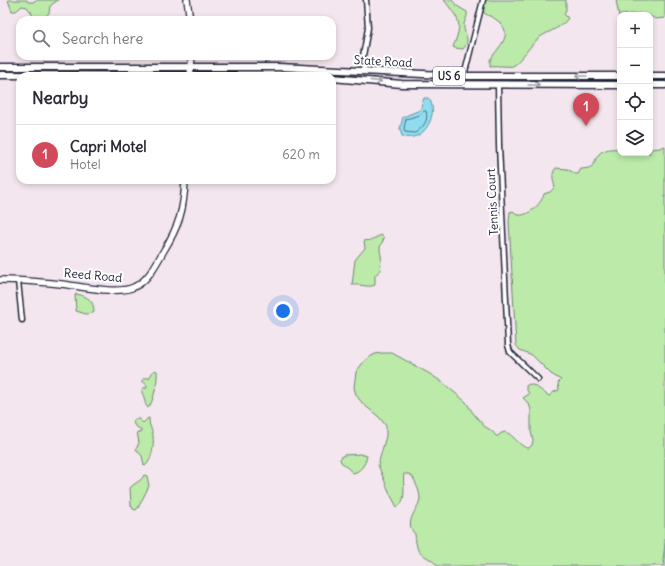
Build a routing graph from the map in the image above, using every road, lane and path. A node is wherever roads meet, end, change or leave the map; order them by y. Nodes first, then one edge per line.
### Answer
1 (186, 0) edge
2 (366, 0) edge
3 (482, 0) edge
4 (189, 16) edge
5 (192, 60) edge
6 (0, 67) edge
7 (191, 67) junction
8 (338, 70) junction
9 (190, 72) edge
10 (364, 72) junction
11 (0, 75) edge
12 (16, 75) edge
13 (336, 75) edge
14 (464, 76) junction
15 (515, 76) junction
16 (600, 76) junction
17 (617, 76) edge
18 (653, 76) edge
19 (665, 76) edge
20 (336, 78) edge
21 (498, 85) junction
22 (515, 85) junction
23 (600, 85) junction
24 (617, 85) edge
25 (653, 85) edge
26 (665, 85) edge
27 (185, 184) edge
28 (0, 280) edge
29 (18, 281) junction
30 (22, 320) dead end
31 (538, 379) dead end

1 - 4 street
2 - 10 street
3 - 14 street
5 - 7 street
6 - 7 main road, State Road / US 6
7 - 8 main road, State Road / US 6
7 - 9 street
8 - 10 main road, State Road / US 6
8 - 13 street
10 - 14 main road, State Road / US 6
11 - 12 main road
14 - 15 main road, State Road / US 6
16 -> 15 main road, State Road / US 6
15 - 22 street
16 - 17 main road, State Road / US 6
16 - 23 street
18 - 19 main road
20 -> 21 main road, State Road / US 6
21 - 22 main road, State Road / US 6
21 - 31 street, Tennis Court
22 -> 23 main road, State Road / US 6
23 - 24 main road, State Road / US 6
25 - 26 main road
27 - 29 street, Reed Road
28 - 29 street, Reed Road
29 - 30 street

